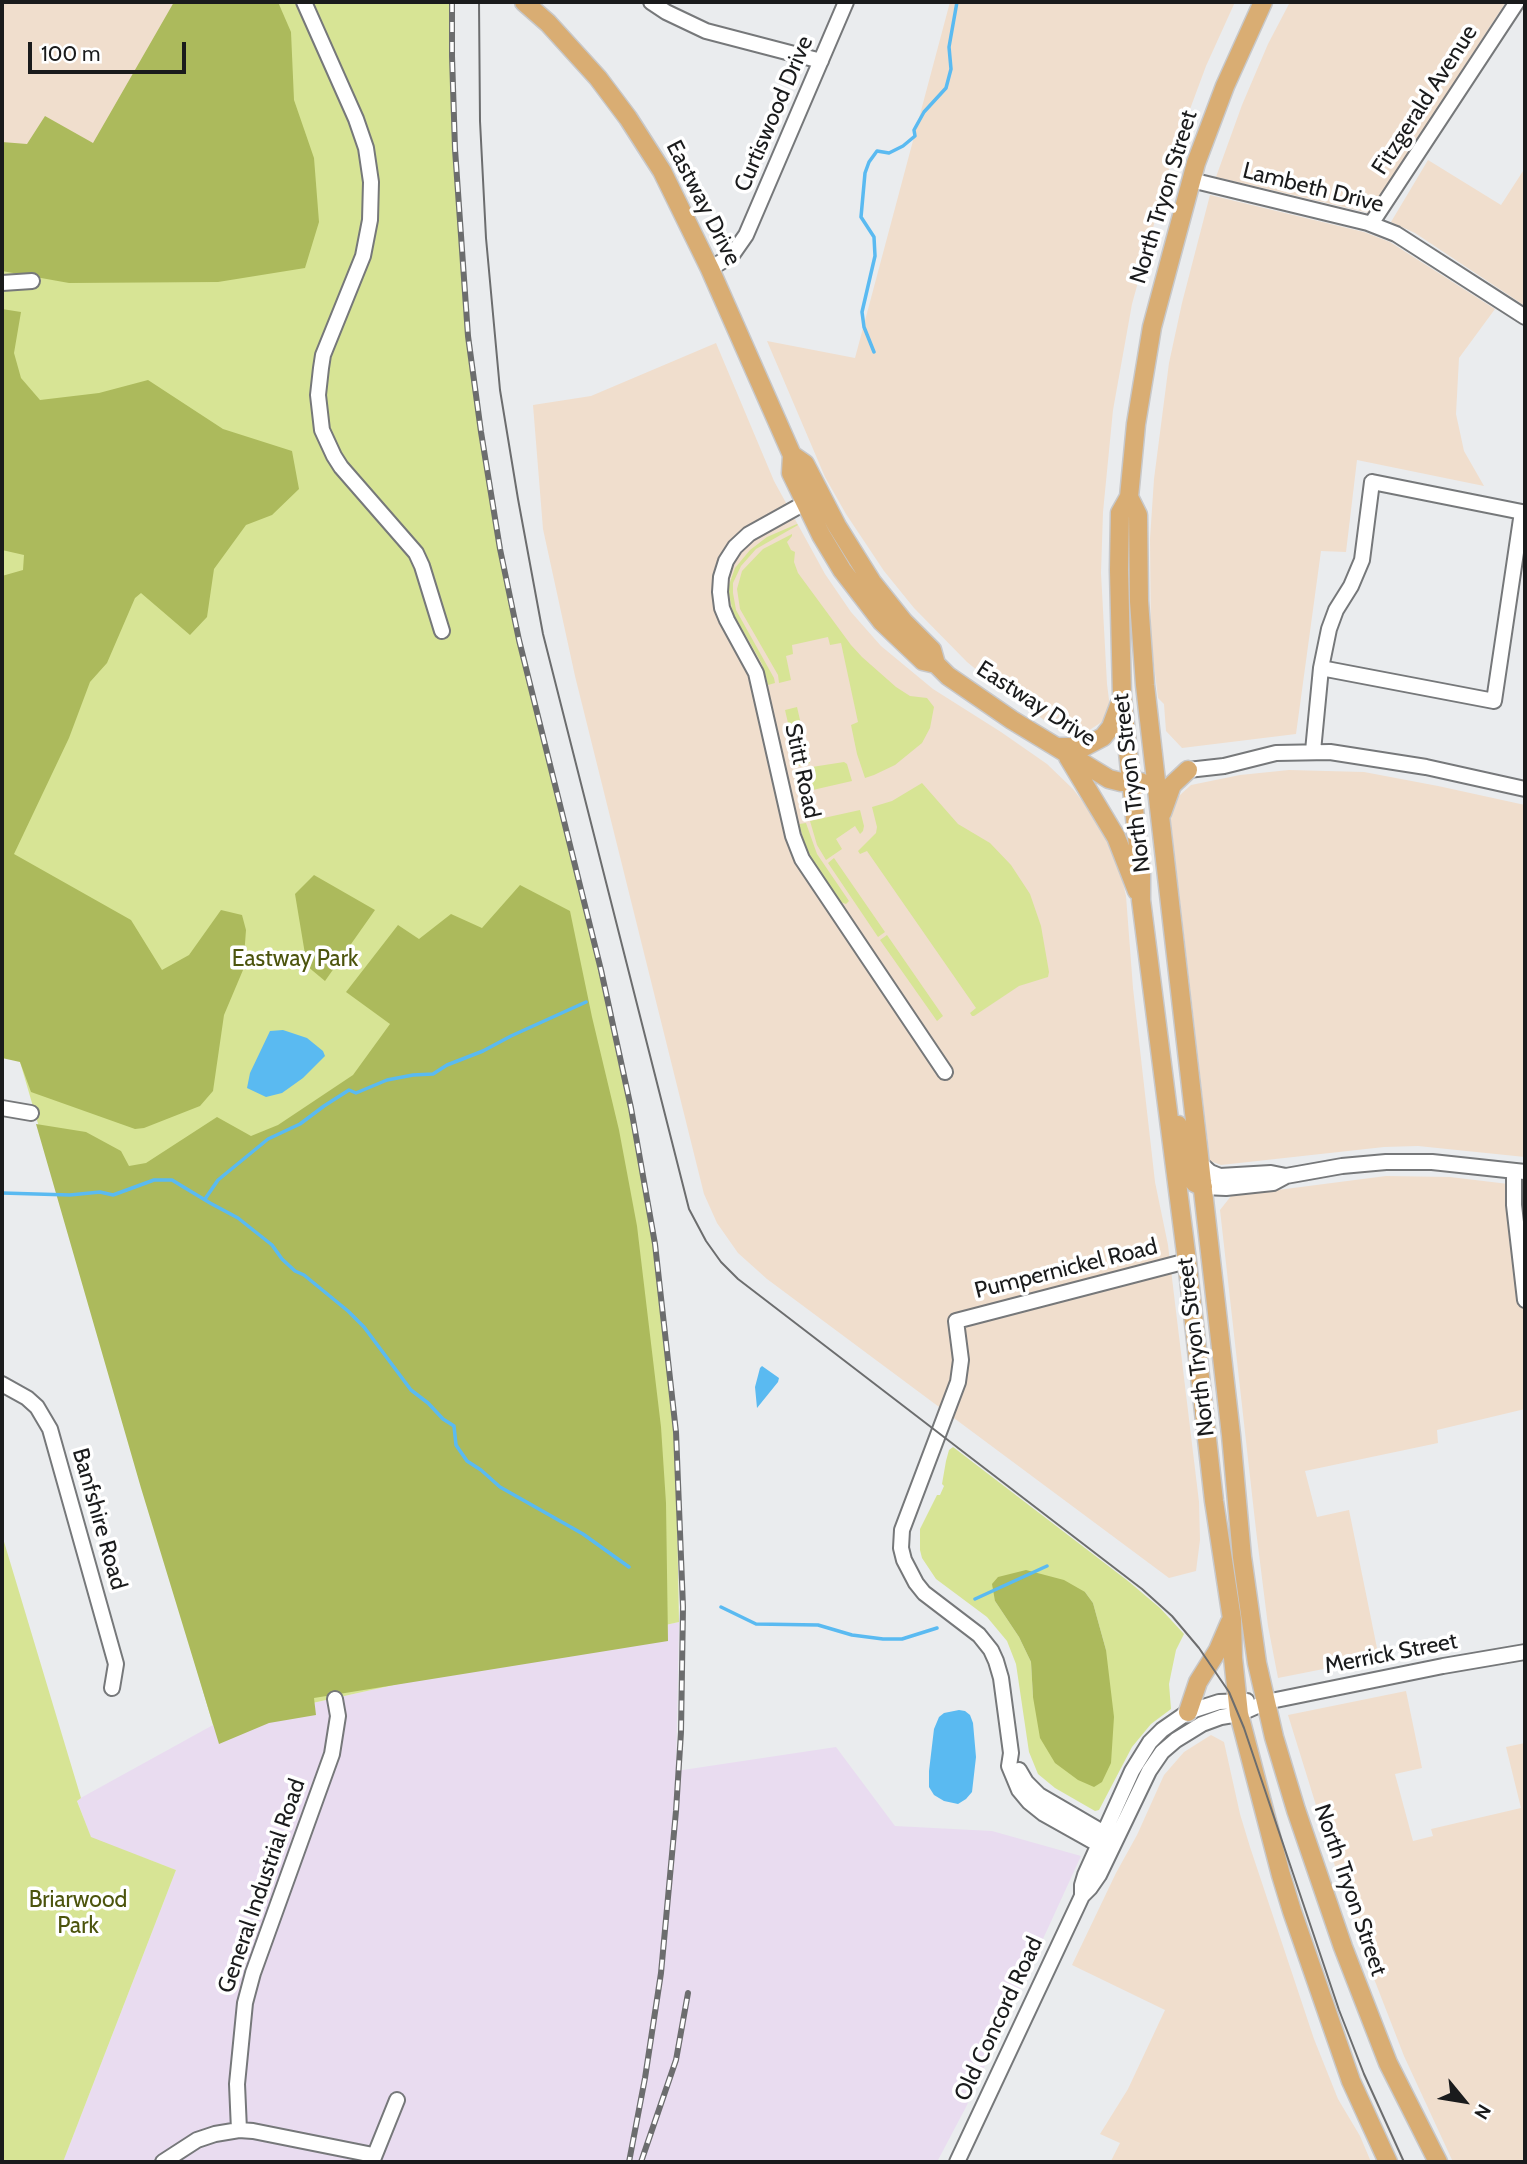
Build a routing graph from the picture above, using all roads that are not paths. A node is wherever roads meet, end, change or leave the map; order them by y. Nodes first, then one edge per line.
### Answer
1 (304, 2) edge
2 (524, 2) edge
3 (846, 2) edge
4 (1263, 2) edge
5 (1517, 2) edge
6 (656, 3) edge
7 (821, 61) junction
8 (1191, 180) junction
9 (1371, 224) junction
10 (710, 269) junction
11 (32, 281) dead end
12 (2, 283) edge
13 (1525, 317) edge
14 (1129, 497) junction
15 (813, 499) junction
16 (442, 631) dead end
17 (1321, 668) junction
18 (1122, 696) junction
19 (1152, 747) junction
20 (1061, 750) junction
21 (1312, 751) junction
22 (1188, 770) junction
23 (1130, 782) junction
24 (1156, 782) junction
25 (1525, 789) edge
26 (1160, 820) junction
27 (1141, 900) junction
28 (945, 1072) dead end
29 (1164, 1081) junction
30 (2, 1108) edge
31 (31, 1113) dead end
32 (1201, 1164) junction
33 (1520, 1171) edge
34 (1286, 1176) junction
35 (1202, 1187) junction
36 (1187, 1261) junction
37 (1525, 1300) edge
38 (2, 1384) edge
39 (1232, 1619) junction
40 (1525, 1651) edge
41 (111, 1688) dead end
42 (335, 1699) dead end
43 (1266, 1702) junction
44 (1238, 1707) junction
45 (1188, 1712) junction
46 (1107, 1842) junction
47 (397, 2100) dead end
48 (239, 2130) junction
49 (373, 2159) edge
50 (163, 2162) edge
51 (957, 2162) edge
52 (1388, 2162) edge
53 (1438, 2162) edge

1 - 16 street
2 - 10 main road, Eastway Drive
3 - 7 street, Curtiswood Drive
4 - 8 main road, North Tryon Street
5 - 9 street, Fitzgerald Avenue
6 - 7 street
7 - 10 street, Curtiswood Drive
8 - 9 street, Lambeth Drive
8 - 14 main road, North Tryon Street
9 - 13 street, Lambeth Drive
10 - 15 main road, Eastway Drive
11 - 12 street
14 - 18 main road, North Tryon Street
14 - 19 main road, North Tryon Street
15 - 20 main road, Eastway Drive
15 - 28 street, Stitt Road
17 - 17 street
17 - 21 street
18 - 20 main road
18 - 23 main road, North Tryon Street
19 - 22 main road
19 - 24 main road, North Tryon Street
20 - 23 main road, Eastway Drive
20 - 27 main road
21 - 22 street
21 - 25 street
22 - 26 main road
23 - 24 main road, Eastway Drive
23 - 27 main road, North Tryon Street
24 - 26 main road, North Tryon Street
26 - 32 main road, North Tryon Street
27 - 29 main road, North Tryon Street
29 - 35 main road
29 - 36 main road, North Tryon Street
30 - 31 street
32 - 34 street
32 - 35 main road, North Tryon Street
33 - 34 street
33 - 37 street
34 - 35 street
35 - 43 main road, North Tryon Street
36 - 39 main road, North Tryon Street
36 - 46 street, Pumpernickel Road
38 - 41 street, Banfshire Road
39 - 44 main road, North Tryon Street
39 - 45 main road
40 - 43 street, Merrick Street
42 - 48 street, General Industrial Road
43 - 44 street, Old Concord Road
43 - 53 main road, North Tryon Street
44 - 45 street, Old Concord Road
44 - 46 street, Old Concord Road
44 - 52 main road, North Tryon Street
45 - 46 street, Old Concord Road
46 - 51 street, Old Concord Road
47 - 49 street
48 - 49 street
48 - 50 street

